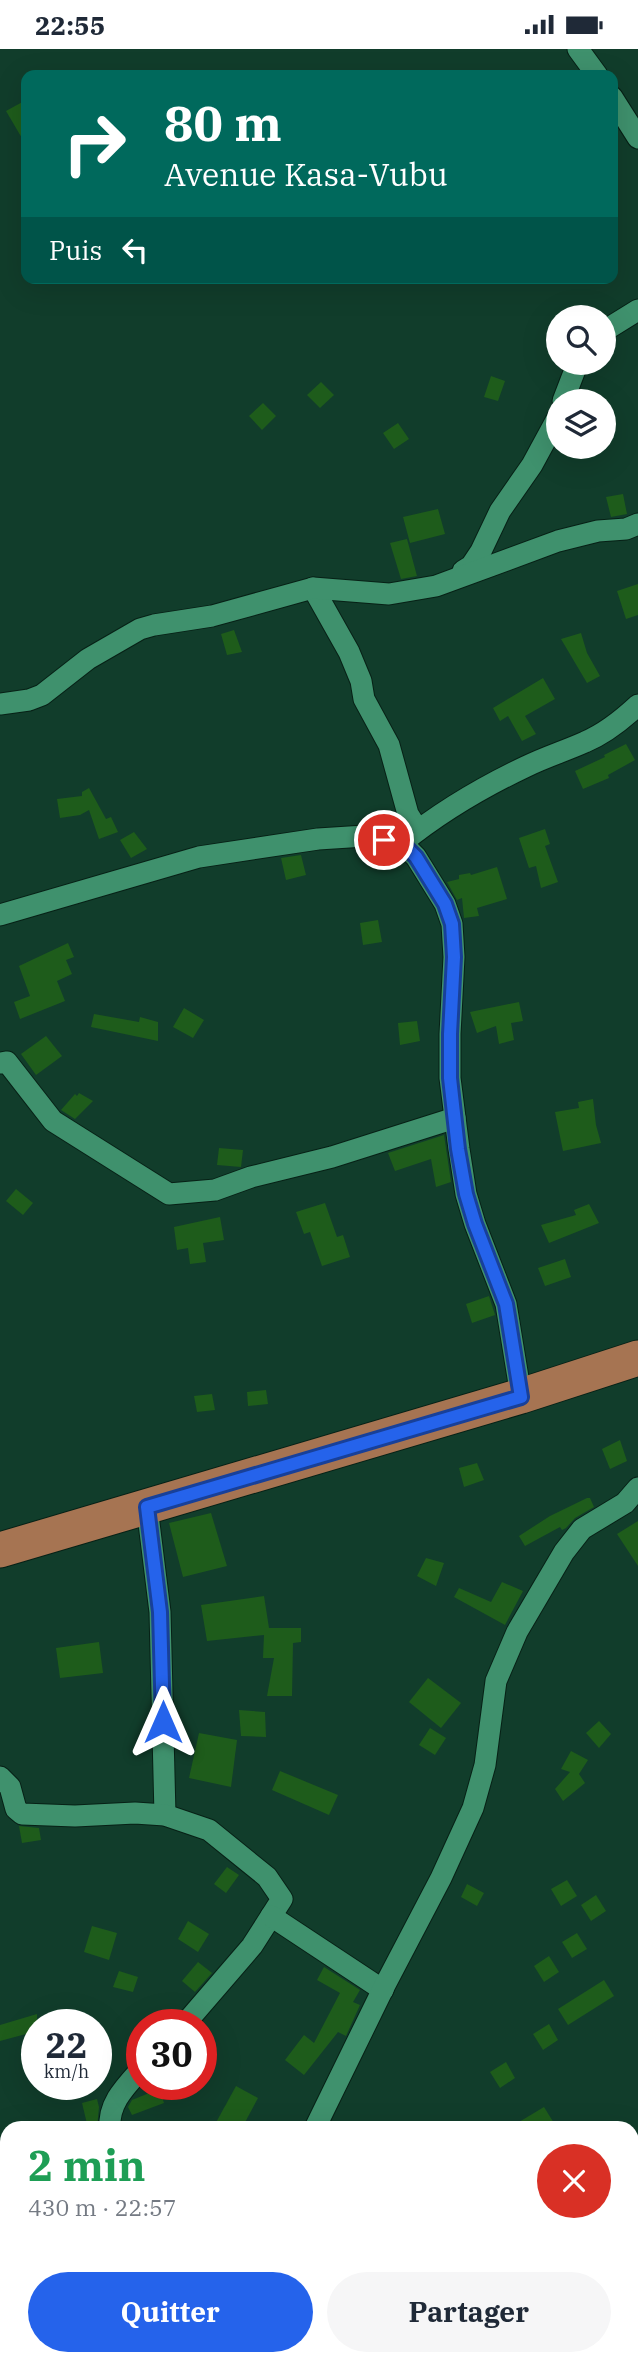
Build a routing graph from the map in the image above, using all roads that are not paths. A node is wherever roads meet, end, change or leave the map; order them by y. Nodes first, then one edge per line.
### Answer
1 (578, 49) edge
2 (593, 70) edge
3 (618, 106) edge
4 (638, 138) edge
5 (638, 310) edge
6 (616, 324) edge
7 (546, 439) edge
8 (638, 524) edge
9 (436, 586) junction
10 (313, 588) junction
11 (0, 704) edge
12 (638, 705) edge
13 (410, 837) junction
14 (0, 915) edge
15 (0, 1063) edge
16 (455, 1118) junction
17 (638, 1359) edge
18 (521, 1397) junction
19 (638, 1488) edge
20 (147, 1507) junction
21 (0, 1550) edge
22 (0, 1777) edge
23 (165, 1815) junction
24 (271, 1916) junction
25 (383, 1990) junction
26 (198, 2009) edge
27 (126, 2087) edge
28 (109, 2121) edge
29 (318, 2121) edge

1 - 2 street
3 - 4 street
5 - 6 street
7 - 9 street
8 - 9 street
9 - 10 street
10 - 11 street
10 - 13 street
12 - 13 street
13 - 14 street
13 - 16 street
15 - 16 street
16 - 18 street
17 - 18 highway
18 - 20 highway
19 - 25 street
20 - 21 highway
20 - 23 street
22 - 23 street
23 - 24 street
24 - 25 street
24 - 26 street
25 - 29 street
27 - 28 street

